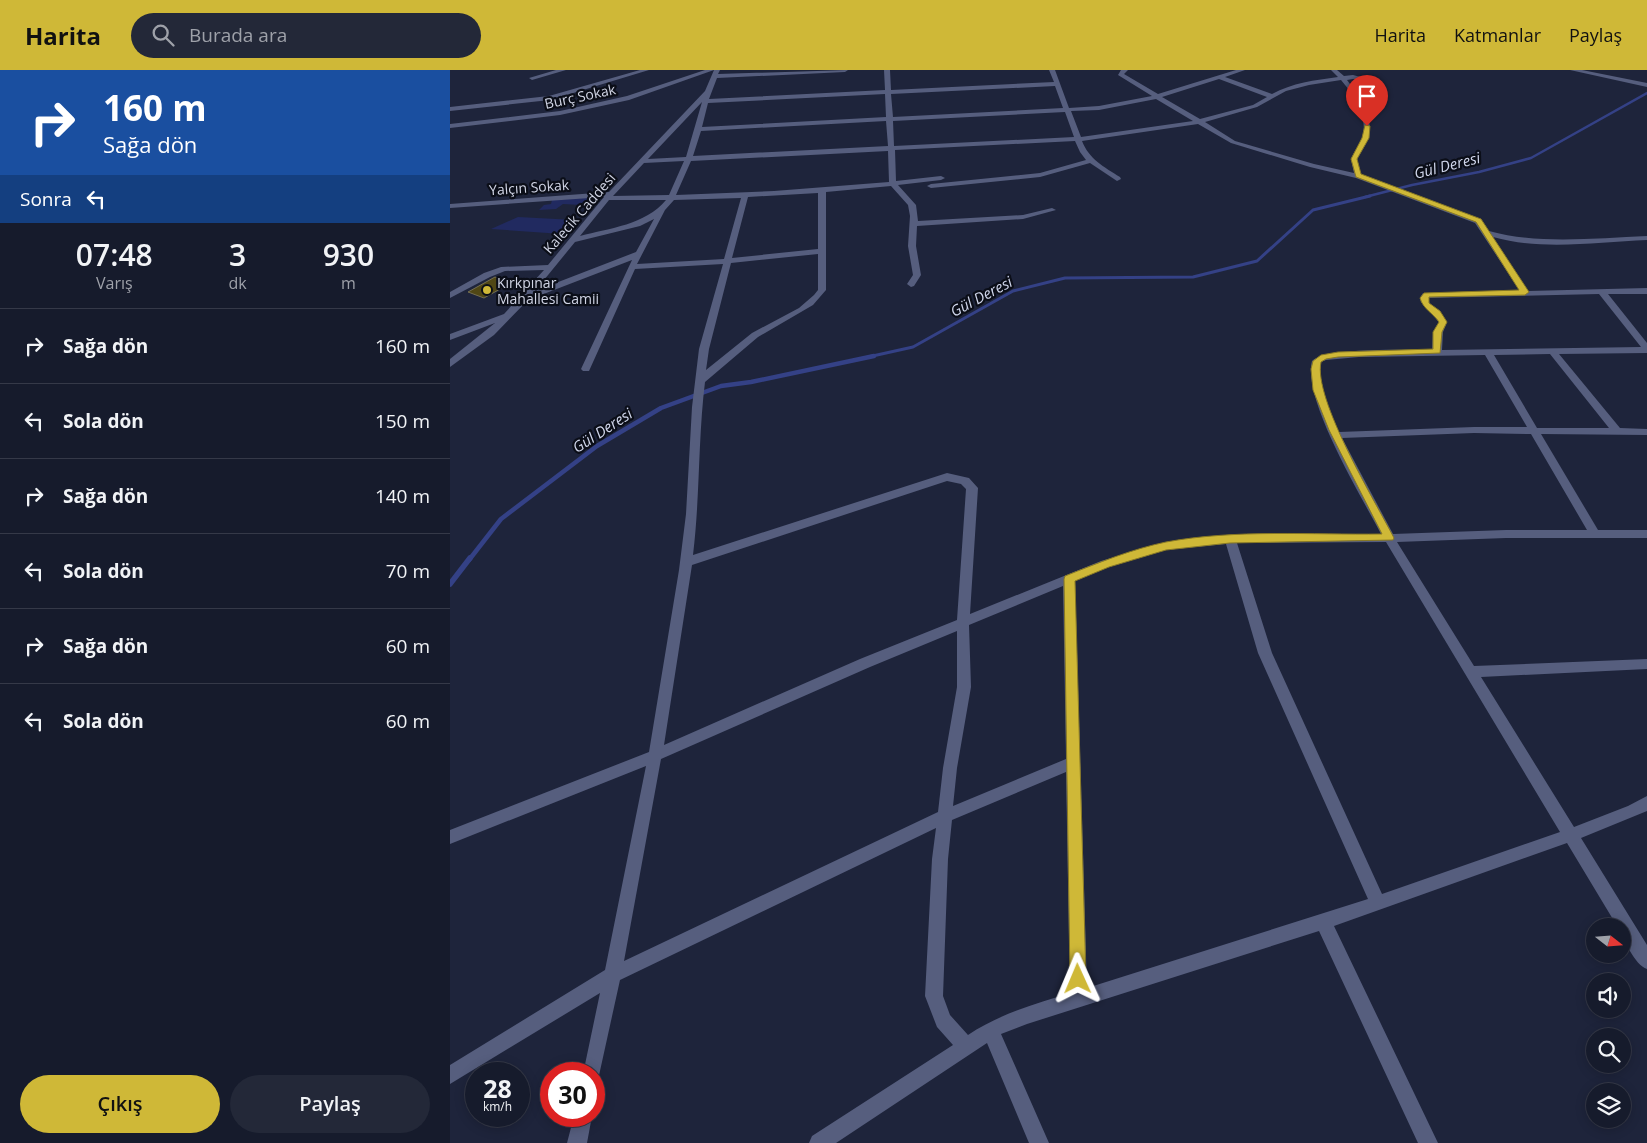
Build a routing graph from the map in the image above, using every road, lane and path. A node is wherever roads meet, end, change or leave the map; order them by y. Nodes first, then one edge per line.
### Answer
1 (563, 70) edge
2 (646, 70) edge
3 (845, 70) edge
4 (887, 70) edge
5 (1052, 70) edge
6 (1125, 70) edge
7 (1242, 70) edge
8 (1334, 70) edge
9 (1573, 70) edge
10 (811, 71) edge
11 (1590, 71) edge
12 (714, 72) edge
13 (1218, 76) junction
14 (532, 78) dead end
15 (1342, 78) junction
16 (1380, 83) dead end
17 (1058, 84) junction
18 (1644, 84) edge
19 (708, 92) junction
20 (888, 92) junction
21 (1157, 97) junction
22 (1274, 97) junction
23 (705, 101) junction
24 (450, 109) edge
25 (1067, 110) junction
26 (450, 117) edge
27 (888, 119) junction
28 (1198, 122) junction
29 (451, 126) edge
30 (698, 129) junction
31 (1078, 139) junction
32 (890, 150) junction
33 (688, 159) junction
34 (641, 161) junction
35 (1091, 161) junction
36 (1358, 176) junction
37 (941, 178) dead end
38 (1117, 179) dead end
39 (895, 186) junction
40 (822, 191) junction
41 (609, 196) junction
42 (744, 196) junction
43 (671, 198) junction
44 (450, 206) edge
45 (665, 207) junction
46 (1052, 210) dead end
47 (912, 224) junction
48 (1486, 233) junction
49 (1647, 238) edge
50 (573, 240) junction
51 (822, 251) junction
52 (639, 254) junction
53 (728, 261) junction
54 (632, 267) junction
55 (548, 268) junction
56 (911, 284) dead end
57 (1647, 291) edge
58 (1525, 292) junction
59 (1602, 292) junction
60 (450, 295) edge
61 (524, 298) junction
62 (507, 316) junction
63 (450, 337) edge
64 (1647, 349) edge
65 (1437, 351) junction
66 (1486, 351) junction
67 (1552, 351) junction
68 (450, 364) edge
69 (586, 369) dead end
70 (701, 380) junction
71 (1534, 431) junction
72 (1617, 432) junction
73 (1647, 432) edge
74 (1336, 435) junction
75 (1595, 534) junction
76 (1647, 534) edge
77 (1389, 538) junction
78 (1230, 539) junction
79 (686, 562) junction
80 (1069, 579) junction
81 (963, 623) junction
82 (1647, 664) edge
83 (1471, 672) junction
84 (654, 756) junction
85 (1073, 763) junction
86 (1647, 803) edge
87 (945, 816) junction
88 (1571, 835) junction
89 (450, 836) edge
90 (1378, 903) junction
91 (1323, 922) junction
92 (1647, 961) edge
93 (613, 975) junction
94 (1079, 999) junction
95 (990, 1030) junction
96 (966, 1046) junction
97 (595, 1062) edge
98 (450, 1075) edge
99 (581, 1127) edge
100 (577, 1143) edge
101 (819, 1143) edge
102 (1039, 1143) edge
103 (1428, 1143) edge

1 - 14 street
2 - 24 street
3 - 10 street, Burç Sokak
4 - 20 street
5 - 17 street
6 - 21 street
7 - 13 street
8 - 15 street
9 - 11 street
10 - 12 street, Burç Sokak
11 - 18 street
12 - 19 street, Kalecik Caddesi
12 - 29 street, Burç Sokak
13 - 21 street
13 - 22 street
15 - 16 street
15 - 22 street
15 - 36 street
17 - 20 street
17 - 25 street
19 - 23 street
19 - 34 street, Kalecik Caddesi
20 - 23 street
20 - 27 street
21 - 25 street
21 - 28 street
22 - 28 street
23 - 30 street
25 - 27 street
25 - 31 street
26 - 29 street
27 - 30 street
27 - 32 street
28 - 31 street
28 - 36 street
30 - 33 street
31 - 32 street
31 - 35 street
32 - 33 street
32 - 39 street
33 - 34 street
33 - 43 street
34 - 41 street, Kalecik Caddesi
35 - 38 street
35 - 39 street
36 - 48 street
37 - 39 street
39 - 40 street, Yalçın Sokak
39 - 47 street
40 - 42 street, Yalçın Sokak
40 - 51 street
41 - 43 street, Yalçın Sokak
41 - 44 street, Yalçın Sokak
41 - 50 street, Kalecik Caddesi
42 - 43 street, Yalçın Sokak
42 - 53 street
43 - 45 street
45 - 50 street
45 - 52 street
46 - 47 street
47 - 56 street
48 - 49 street
48 - 58 street
50 - 55 street, Kalecik Caddesi
51 - 53 street
51 - 70 street
52 - 54 street
52 - 61 street
53 - 54 street
53 - 70 street
54 - 69 street
55 - 60 street
55 - 61 street, Kalecik Caddesi
57 - 59 street
58 - 59 street
58 - 65 street
59 - 64 street
61 - 62 street, Kalecik Caddesi
62 - 63 street
62 - 68 street, Kalecik Caddesi
64 - 67 street
65 - 66 street
65 - 74 street
66 - 67 street
66 - 71 street
67 - 72 street
70 - 79 street
71 - 72 street
71 - 74 street
71 - 75 street
72 - 73 street
74 - 77 street
75 - 76 street
75 - 77 street
77 - 78 street
77 - 83 street
78 - 80 street
78 - 90 street
79 - 81 street
79 - 84 street
80 - 81 street
80 - 85 street
81 - 84 street
81 - 87 street
82 - 83 street
83 - 88 street
84 - 89 street
84 - 93 street
85 - 87 street
85 - 94 street
86 - 88 street
87 - 93 street
87 - 96 street
88 - 90 street
88 - 92 street
90 - 91 street
91 - 94 street
91 - 103 street
93 - 97 street
93 - 98 street
94 - 95 street
95 - 96 street
95 - 102 street
96 - 101 street
99 - 100 street

